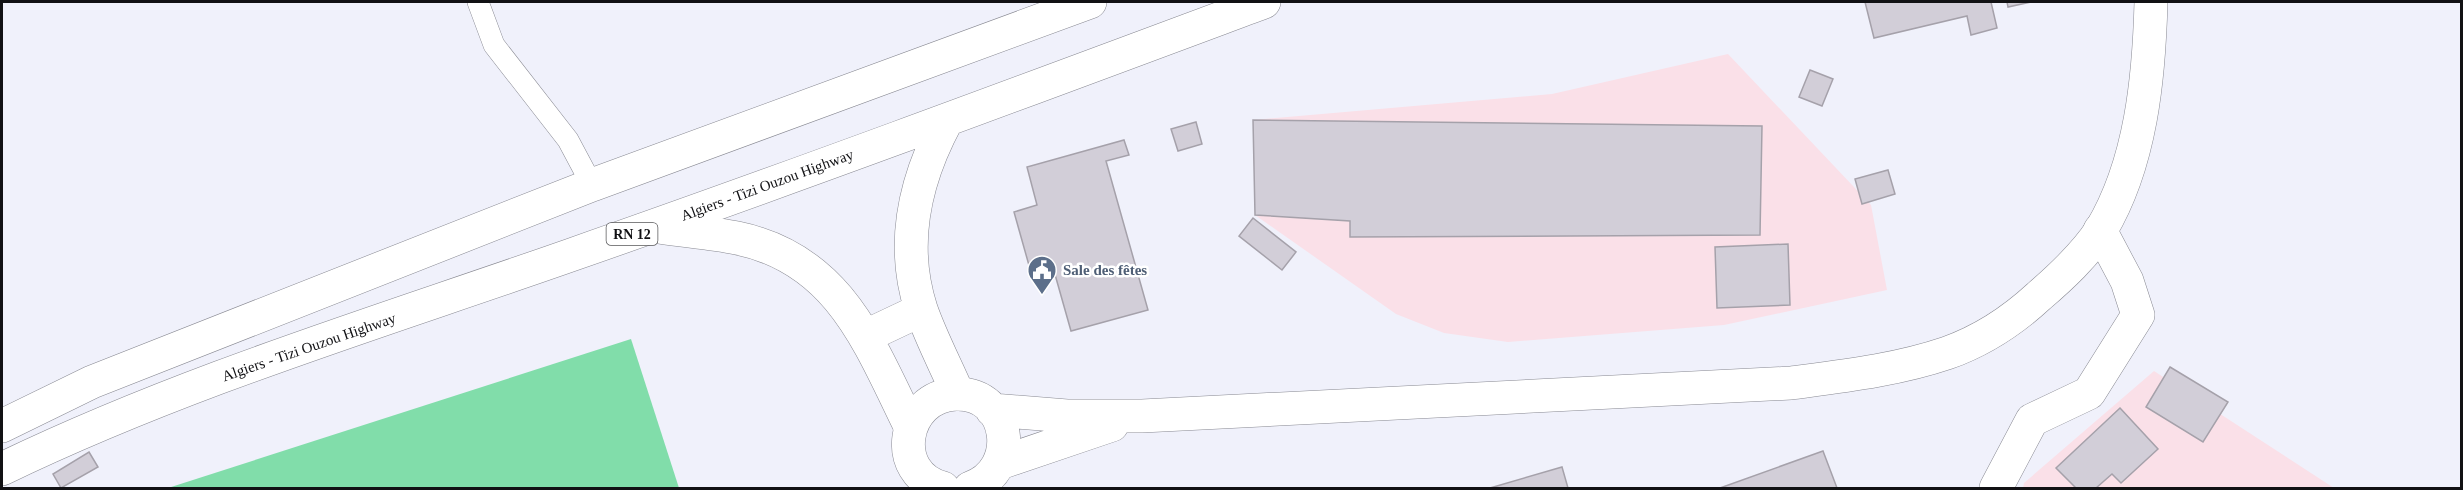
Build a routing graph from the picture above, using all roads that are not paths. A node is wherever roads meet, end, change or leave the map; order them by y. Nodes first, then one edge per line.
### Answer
1 (478, 2) edge
2 (1090, 2) edge
3 (1264, 2) edge
4 (2151, 2) edge
5 (947, 120) junction
6 (592, 185) junction
7 (654, 226) junction
8 (2100, 230) junction
9 (921, 310) junction
10 (866, 336) junction
11 (958, 394) junction
12 (992, 410) junction
13 (1142, 416) junction
14 (2, 426) edge
15 (910, 426) junction
16 (2, 469) edge
17 (918, 478) edge
18 (987, 479) edge
19 (943, 489) edge
20 (1996, 489) edge

1 - 6 lane
2 - 6 main road
3 - 5 main road, Algiers - Tizi Ouzou Highway / RN 12
4 - 8 main road
5 - 7 main road, Algiers - Tizi Ouzou Highway / RN 12
5 - 9 main road
6 - 14 main road
7 - 10 main road
7 - 16 main road, Algiers - Tizi Ouzou Highway / RN 12
8 - 13 main road
8 - 20 main road
9 - 10 main road
9 - 11 main road
10 - 15 main road
11 - 12 main road
11 - 15 main road
12 - 13 main road
12 - 18 main road
13 - 18 main road
15 - 17 main road
17 - 19 main road

